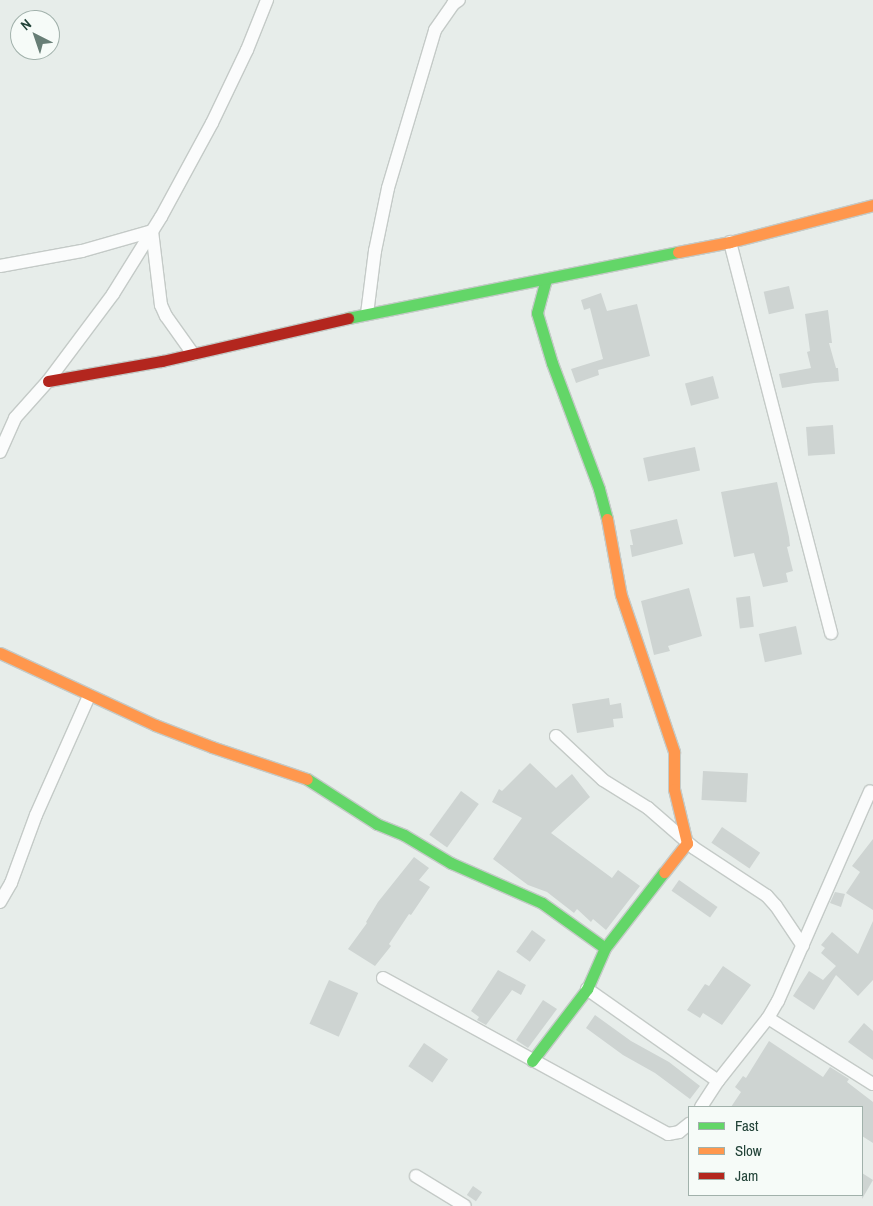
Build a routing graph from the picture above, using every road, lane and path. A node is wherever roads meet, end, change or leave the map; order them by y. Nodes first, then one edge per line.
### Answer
1 (266, 0) edge
2 (459, 0) edge
3 (873, 205) edge
4 (152, 231) junction
5 (730, 242) junction
6 (0, 266) edge
7 (546, 280) junction
8 (368, 314) junction
9 (193, 354) junction
10 (48, 381) junction
11 (0, 452) edge
12 (831, 633) dead end
13 (0, 653) edge
14 (89, 696) junction
15 (556, 736) dead end
16 (870, 791) dead end
17 (687, 843) junction
18 (0, 902) edge
19 (803, 946) junction
20 (605, 948) junction
21 (383, 978) dead end
22 (587, 989) junction
23 (768, 1018) junction
24 (532, 1061) junction
25 (718, 1080) junction
26 (873, 1084) edge
27 (702, 1106) edge
28 (688, 1125) edge
29 (416, 1176) dead end
30 (465, 1206) edge

1 - 4 street
2 - 8 street
3 - 5 street
4 - 6 street
4 - 9 street
4 - 10 street
5 - 7 street
5 - 12 street
7 - 8 street
7 - 17 street
8 - 9 street
9 - 10 street
10 - 11 street
13 - 14 street
14 - 18 street
14 - 20 street
15 - 17 street
16 - 19 street
17 - 19 street
17 - 20 street
19 - 23 street
20 - 22 street
21 - 24 street
22 - 24 street
22 - 25 street
23 - 25 street
23 - 26 street
24 - 28 street
25 - 27 street
29 - 30 street

